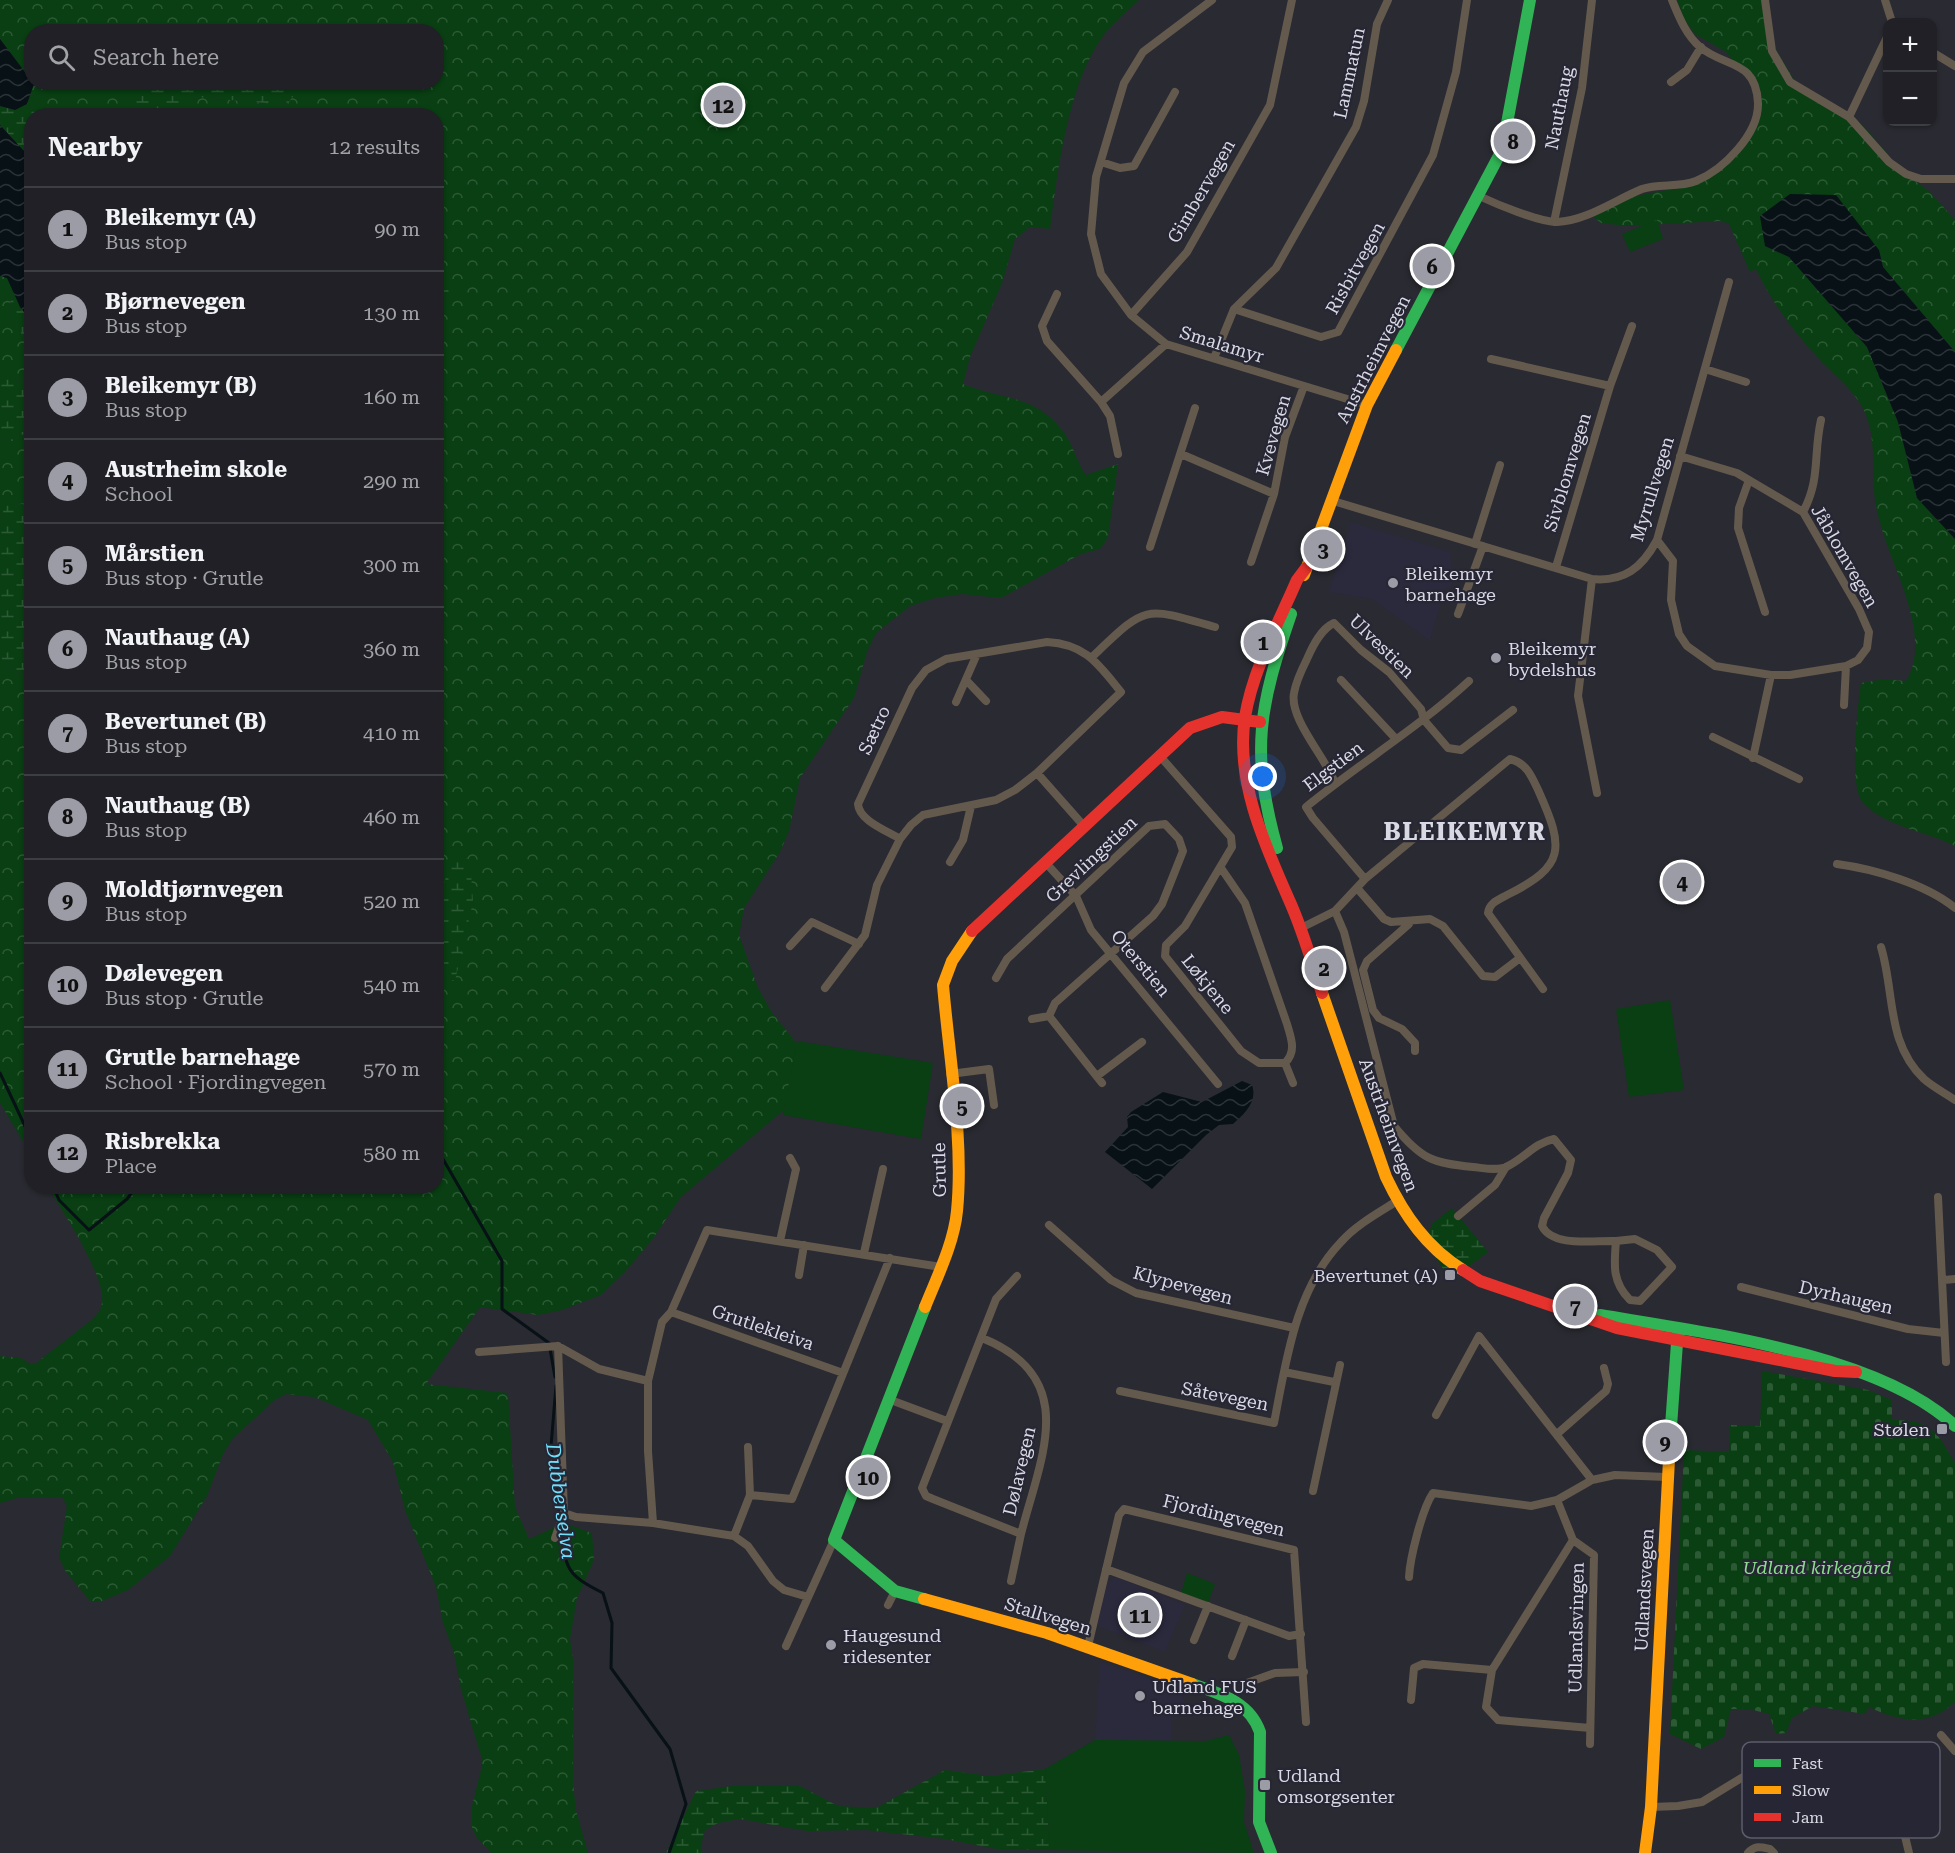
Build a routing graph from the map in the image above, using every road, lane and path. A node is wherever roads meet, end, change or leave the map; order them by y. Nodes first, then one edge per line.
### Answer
1 (1212, 0) edge
2 (1292, 0) edge
3 (1388, 0) edge
4 (1467, 0) edge
5 (1530, 0) edge
6 (1592, 0) edge
7 (1672, 0) edge
8 (1765, 0) edge
9 (1885, 0) edge
10 (1891, 18) edge
11 (1883, 44) edge
12 (1701, 47) junction
13 (1937, 55) edge
14 (1955, 66) edge
15 (1671, 82) dead end
16 (1175, 93) dead end
17 (1849, 117) junction
18 (1101, 162) junction
19 (1955, 179) edge
20 (1479, 196) junction
21 (1554, 222) junction
22 (1729, 282) dead end
23 (1057, 294) dead end
24 (1234, 309) junction
25 (1131, 315) junction
26 (1632, 326) dead end
27 (1166, 344) junction
28 (1214, 358) junction
29 (1491, 358) dead end
30 (1705, 369) junction
31 (1746, 382) dead end
32 (1304, 386) junction
33 (1610, 386) junction
34 (1101, 402) junction
35 (1367, 405) junction
36 (1195, 408) dead end
37 (1821, 420) dead end
38 (1119, 454) dead end
39 (1181, 454) junction
40 (1680, 456) junction
41 (1500, 465) dead end
42 (1749, 480) junction
43 (1274, 494) junction
44 (1330, 500) junction
45 (1803, 512) junction
46 (1657, 540) junction
47 (1479, 545) junction
48 (1150, 547) dead end
49 (1251, 562) dead end
50 (1556, 567) junction
51 (1306, 568) junction
52 (1592, 579) junction
53 (1765, 612) dead end
54 (1458, 614) dead end
55 (1215, 627) dead end
56 (977, 654) junction
57 (1092, 657) junction
58 (1846, 666) junction
59 (1771, 675) junction
60 (1341, 680) dead end
61 (967, 681) junction
62 (1469, 681) dead end
63 (986, 701) dead end
64 (956, 702) dead end
65 (1844, 705) dead end
66 (1513, 710) dead end
67 (1245, 720) junction
68 (1424, 720) junction
69 (1260, 722) junction
70 (1713, 737) dead end
71 (1396, 739) junction
72 (1159, 755) junction
73 (1753, 758) junction
74 (1037, 773) junction
75 (1799, 779) dead end
76 (1335, 783) junction
77 (1597, 793) dead end
78 (971, 806) junction
79 (1083, 825) junction
80 (900, 838) junction
81 (950, 862) dead end
82 (1045, 862) junction
83 (1837, 864) dead end
84 (1221, 868) junction
85 (1365, 879) junction
86 (1357, 888) junction
87 (1076, 896) junction
88 (1291, 903) junction
89 (1955, 908) edge
90 (1335, 911) junction
91 (1409, 921) junction
92 (1299, 929) junction
93 (859, 944) junction
94 (790, 946) dead end
95 (1881, 947) dead end
96 (1112, 952) junction
97 (1520, 958) junction
98 (996, 978) dead end
99 (825, 988) dead end
100 (1543, 988) dead end
101 (1049, 1016) junction
102 (1032, 1019) dead end
103 (1142, 1042) dead end
104 (1415, 1051) dead end
105 (1285, 1063) junction
106 (950, 1074) junction
107 (1293, 1083) dead end
108 (1218, 1084) dead end
109 (1955, 1100) edge
110 (994, 1106) dead end
111 (790, 1158) dead end
112 (1506, 1167) junction
113 (883, 1169) dead end
114 (1938, 1197) dead end
115 (1397, 1202) junction
116 (1458, 1216) dead end
117 (1049, 1226) dead end
118 (780, 1241) junction
119 (1616, 1241) junction
120 (804, 1245) junction
121 (864, 1253) junction
122 (890, 1258) junction
123 (941, 1266) junction
124 (799, 1275) dead end
125 (1017, 1275) dead end
126 (1955, 1279) edge
127 (1944, 1280) junction
128 (1741, 1287) dead end
129 (671, 1312) junction
130 (1293, 1328) junction
131 (1944, 1333) junction
132 (1678, 1334) junction
133 (982, 1338) junction
134 (558, 1346) junction
135 (479, 1352) dead end
136 (1946, 1362) dead end
137 (1340, 1365) dead end
138 (1604, 1368) dead end
139 (843, 1372) junction
140 (1284, 1372) junction
141 (648, 1381) junction
142 (1334, 1382) junction
143 (1120, 1391) dead end
144 (888, 1399) junction
145 (1436, 1415) dead end
146 (947, 1421) junction
147 (1955, 1426) edge
148 (1557, 1434) junction
149 (748, 1447) dead end
150 (1667, 1477) junction
151 (1592, 1480) junction
152 (1313, 1491) dead end
153 (750, 1495) junction
154 (1557, 1500) junction
155 (564, 1513) junction
156 (653, 1523) junction
157 (1021, 1534) junction
158 (734, 1536) junction
159 (555, 1538) dead end
160 (834, 1540) junction
161 (1573, 1540) junction
162 (1106, 1569) junction
163 (1409, 1577) dead end
164 (1011, 1581) dead end
165 (895, 1591) junction
166 (808, 1598) junction
167 (888, 1605) dead end
168 (1208, 1606) junction
169 (1246, 1620) junction
170 (1301, 1634) junction
171 (1194, 1640) dead end
172 (786, 1646) dead end
173 (1088, 1646) junction
174 (1232, 1656) dead end
175 (1492, 1670) junction
176 (1304, 1672) junction
177 (1244, 1684) dead end
178 (1412, 1700) dead end
179 (1306, 1722) dead end
180 (1590, 1728) junction
181 (1941, 1735) dead end
182 (1590, 1744) dead end
183 (1955, 1751) edge
184 (1742, 1778) edge
185 (1651, 1807) junction
186 (1905, 1838) edge
187 (1271, 1853) edge
188 (1645, 1853) edge
189 (1748, 1853) edge
190 (1774, 1853) edge
191 (1909, 1853) edge

1 - 18 street, Smalamyr
2 - 25 street, Gimbervegen
3 - 24 street, Lammatun
4 - 24 street, Risbitvegen
5 - 20 main road, Austrheimvegen
6 - 21 street, Nauthaug
7 - 12 street
8 - 17 street
9 - 10 street
11 - 17 street
12 - 15 street
12 - 21 street
13 - 14 street
16 - 18 street
17 - 19 street
18 - 25 street, Smalamyr
20 - 21 street
20 - 35 main road, Austrheimvegen
22 - 30 street, Myrullvegen
23 - 34 street
24 - 28 street
25 - 27 street, Smalamyr
26 - 33 street, Sivblomvegen
27 - 28 street, Smalamyr
27 - 34 street
28 - 32 street, Smalamyr
29 - 33 street
30 - 31 street
30 - 40 street, Myrullvegen
32 - 35 street, Smalamyr
32 - 43 street, Kvevegen
33 - 50 street, Sivblomvegen
34 - 38 street
35 - 44 main road, Austrheimvegen
36 - 39 street
37 - 45 street
39 - 43 street, Kvevegen
39 - 48 street
40 - 42 street, Jåblomvegen
40 - 46 street, Myrullvegen
41 - 47 street
42 - 45 street, Jåblomvegen
42 - 53 street
43 - 49 street, Kvevegen
44 - 47 street, Myrullvegen
44 - 51 main road, Austrheimvegen
45 - 58 street, Jåblomvegen
46 - 52 street, Myrullvegen
46 - 59 street
47 - 50 street, Myrullvegen
47 - 54 street
50 - 52 street, Myrullvegen
51 - 67 main road, Austrheimvegen
51 - 69 main road, Austrheimvegen
52 - 77 street
55 - 57 street
56 - 57 street, Sætro
56 - 61 street
56 - 80 street, Sætro
57 - 74 street, Sætro
58 - 59 street
58 - 65 street
59 - 73 street
60 - 71 street
61 - 63 street
61 - 64 street
62 - 68 street, Elgstien
66 - 68 street, Ulvestien
67 - 69 main road, Grutle
67 - 72 main road, Grutle
67 - 88 main road, Austrheimvegen
68 - 71 street, Elgstien
68 - 76 street, Ulvestien
69 - 88 main road, Austrheimvegen
70 - 73 street
71 - 76 street, Elgstien
72 - 79 main road, Grutle
72 - 84 street, Løkjene
73 - 75 street
74 - 78 street, Sætro
74 - 79 street
76 - 85 street, Elgstien
78 - 80 street, Sætro
78 - 81 street
79 - 82 main road, Grutle
80 - 93 street, Sætro
82 - 87 street, Oterstien
82 - 106 main road, Grutle
83 - 89 street
84 - 105 street
84 - 105 street, Løkjene
85 - 86 street
85 - 97 street
86 - 90 street
86 - 91 street
87 - 96 street, Oterstien
87 - 96 street, Grevlingstien
87 - 98 street, Grevlingstien
88 - 92 main road, Austrheimvegen
90 - 92 street
90 - 112 street
91 - 97 street
91 - 104 street
92 - 115 main road, Austrheimvegen
93 - 94 street
93 - 99 street, Sætro
95 - 109 street
96 - 101 street, Grevlingstien
96 - 108 street, Oterstien
97 - 100 street
101 - 102 street
101 - 103 street
105 - 107 street
106 - 110 street
106 - 123 main road, Grutle
111 - 118 street
112 - 116 street
112 - 119 street
113 - 121 street
114 - 127 street
115 - 130 street, Såtevegen
115 - 132 main road, Austrheimvegen
117 - 130 street, Klypevegen
118 - 120 street
118 - 129 street
119 - 119 street
120 - 121 street
120 - 124 street
121 - 122 street
122 - 123 street
122 - 139 street
123 - 144 main road, Grutle
125 - 133 street, Dølavegen
126 - 127 street
127 - 131 street
128 - 131 street, Dyrhaugen
129 - 139 street, Grutlekleiva
129 - 141 street
130 - 140 street, Såtevegen
131 - 136 street
132 - 147 main road, Austrheimvegen
132 - 150 main road, Udlandsvegen
133 - 146 street, Dølavegen
133 - 157 street, Dølavegen
134 - 135 street
134 - 141 street
134 - 155 street
137 - 142 street
138 - 148 street
139 - 153 street
140 - 142 street, Såtevegen
140 - 143 street, Såtevegen
141 - 156 street
142 - 152 street
144 - 146 street
144 - 160 main road, Grutle
145 - 148 street
146 - 157 street, Dølavegen
148 - 151 street
149 - 153 street
150 - 151 street
150 - 185 main road, Udlandsvegen
151 - 154 street
153 - 158 street
154 - 161 street, Udlandsvingen
154 - 163 street
155 - 156 street
155 - 159 street
156 - 158 street
157 - 164 street, Dølavegen
158 - 166 street
160 - 165 main road, Stallvegen
160 - 166 street, Grutle
161 - 175 street, Udlandsvingen
161 - 180 street, Udlandsvingen
162 - 168 street
162 - 170 street, Fjordingvegen
162 - 173 street, Fjordingvegen
165 - 167 street
165 - 173 main road, Stallvegen
166 - 172 street, Grutle
168 - 169 street
168 - 171 street
169 - 170 street
169 - 174 street
170 - 176 street, Fjordingvegen
173 - 187 main road, Stallvegen
175 - 178 street
175 - 180 street, Udlandsvingen
176 - 177 street
176 - 179 street, Fjordingvegen
180 - 182 street, Udlandsvingen
181 - 183 street
184 - 185 street
185 - 188 main road, Udlandsvegen
186 - 191 street
189 - 190 street

